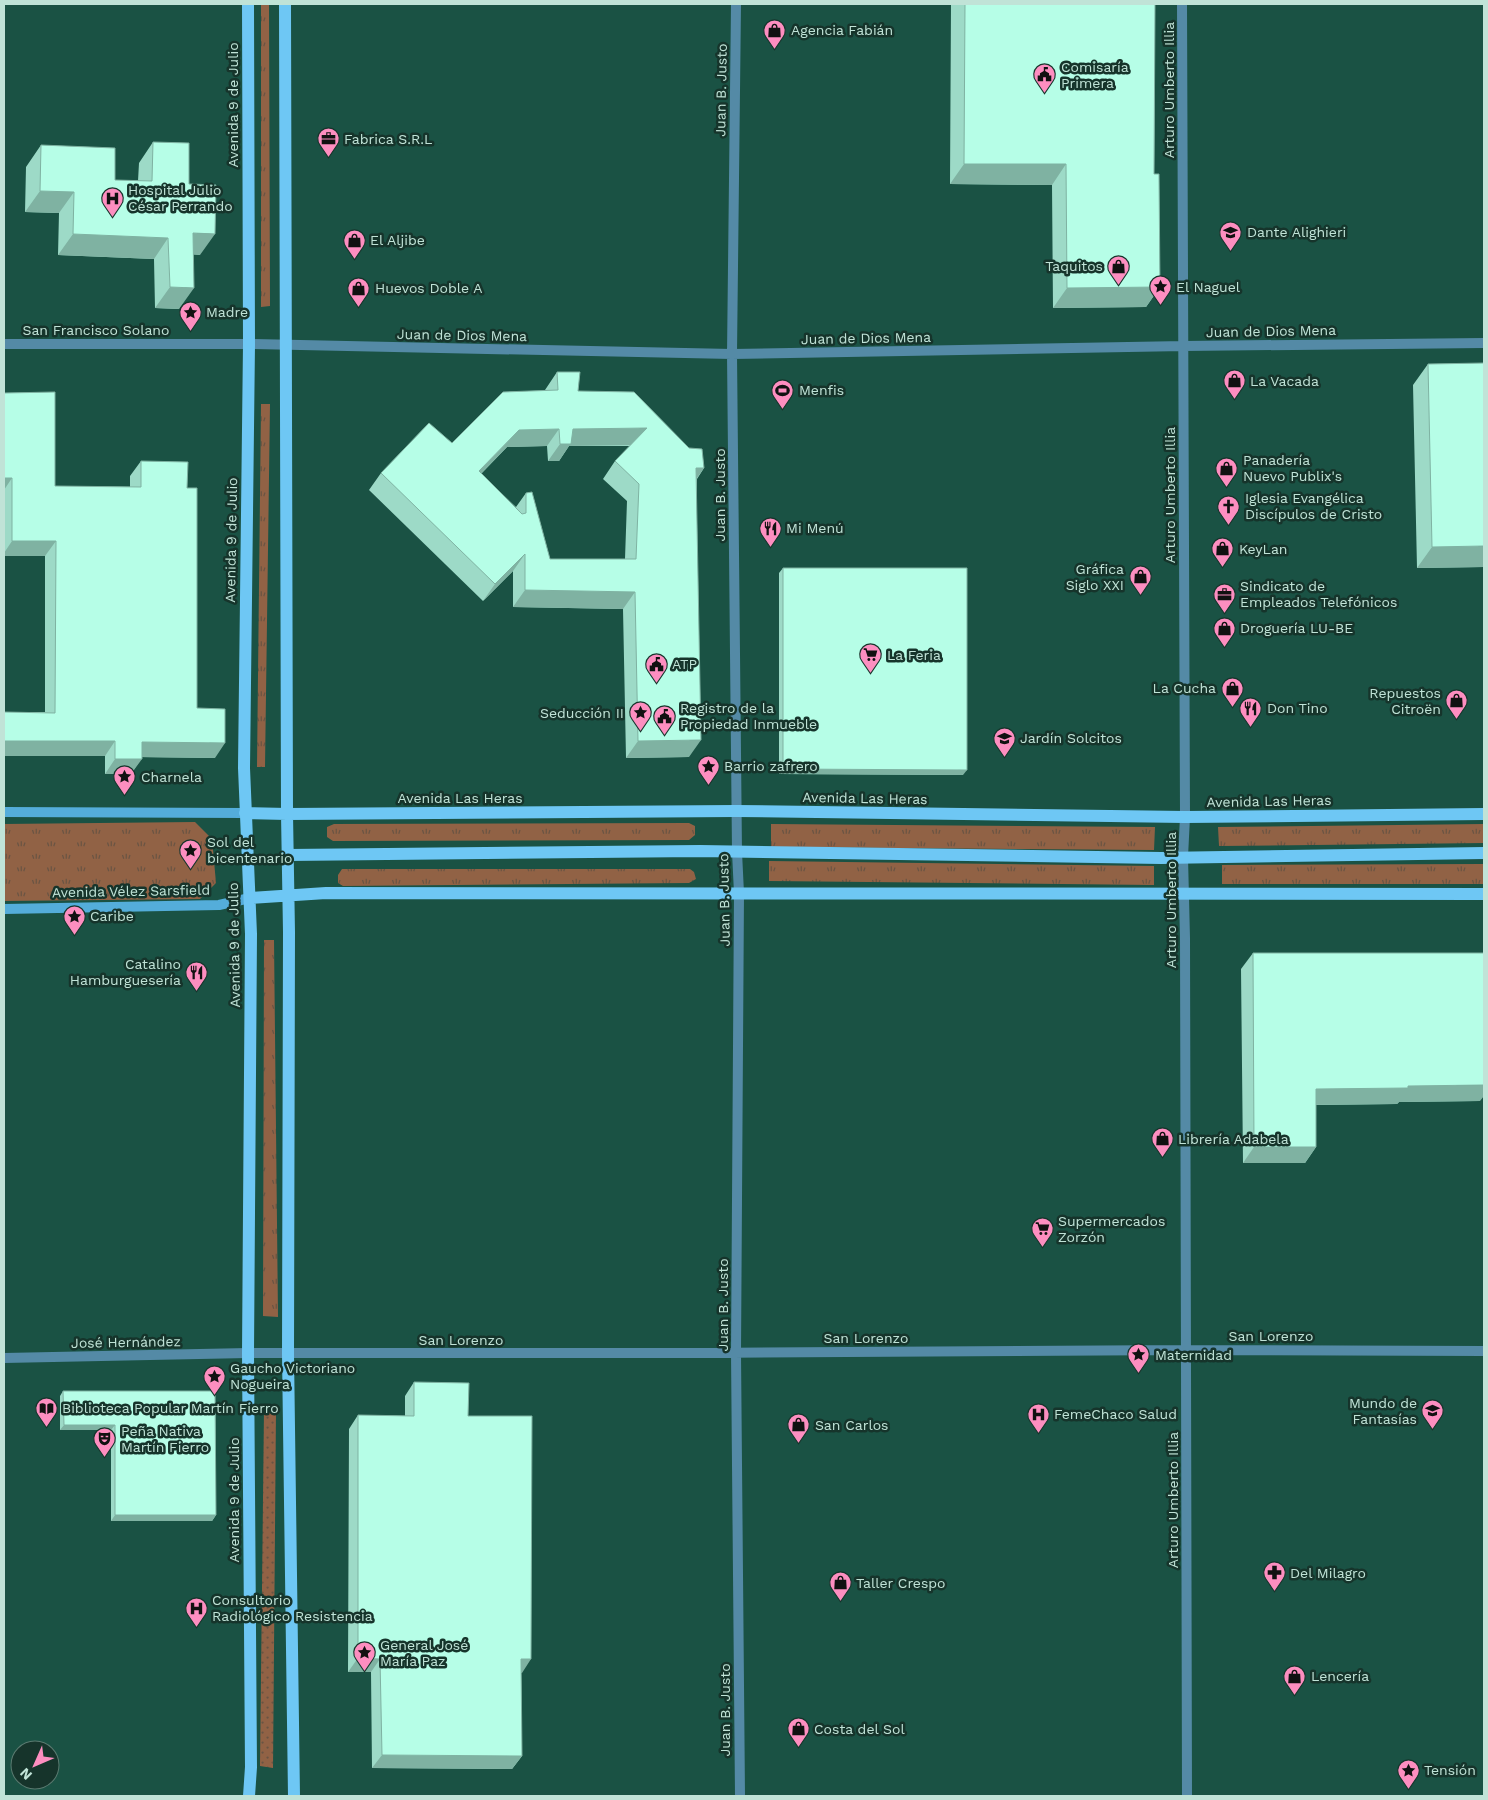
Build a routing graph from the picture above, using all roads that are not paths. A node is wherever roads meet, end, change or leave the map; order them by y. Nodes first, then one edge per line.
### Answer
1 (248, 4) edge
2 (285, 4) edge
3 (736, 4) edge
4 (1182, 4) edge
5 (1484, 343) edge
6 (4, 344) edge
7 (249, 344) junction
8 (285, 346) junction
9 (1184, 346) junction
10 (732, 354) junction
11 (736, 811) junction
12 (4, 812) edge
13 (245, 813) junction
14 (286, 814) junction
15 (1484, 814) edge
16 (1184, 817) junction
17 (737, 852) junction
18 (1484, 853) edge
19 (288, 855) junction
20 (1183, 856) junction
21 (739, 893) junction
22 (1184, 893) junction
23 (288, 894) junction
24 (1484, 894) edge
25 (250, 898) junction
26 (4, 909) edge
27 (1186, 1350) junction
28 (1484, 1351) edge
29 (248, 1353) junction
30 (736, 1353) junction
31 (288, 1354) junction
32 (4, 1358) edge
33 (250, 1796) edge
34 (294, 1796) edge
35 (740, 1796) edge
36 (1187, 1796) edge

1 - 7 main road, Avenida 9 de Julio
2 - 8 main road
3 - 10 street, Juan B. Justo
4 - 9 street, Arturo Umberto Illia
5 - 9 street, Juan de Dios Mena
6 - 7 street, San Francisco Solano
7 - 8 street, Juan de Dios Mena
7 - 13 main road, Avenida 9 de Julio
8 - 10 street, Juan de Dios Mena
8 - 14 main road
9 - 10 street, Juan de Dios Mena
9 - 16 street, Arturo Umberto Illia
10 - 11 street, Juan B. Justo
11 - 14 main road, Avenida Las Heras
11 - 16 main road, Avenida Las Heras
11 - 17 street, Juan B. Justo
12 - 13 main road
13 - 14 main road, Avenida Las Heras
13 - 25 main road, Avenida 9 de Julio
14 - 19 main road
15 - 16 main road, Avenida Las Heras
16 - 20 street, Arturo Umberto Illia
17 - 19 main road
17 - 20 main road
17 - 21 street, Juan B. Justo
18 - 20 main road
19 - 23 main road
20 - 22 street, Arturo Umberto Illia
21 - 22 main road
21 - 23 main road
21 - 30 street, Juan B. Justo
22 - 24 main road
22 - 27 street, Arturo Umberto Illia
23 - 25 main road, Avenida Vélez Sarsfield
23 - 31 main road
25 - 26 main road, Avenida Vélez Sarsfield
25 - 29 main road, Avenida 9 de Julio
27 - 28 street, San Lorenzo
27 - 30 street, San Lorenzo
27 - 36 street, Arturo Umberto Illia
29 - 31 street, San Lorenzo
29 - 32 street, José Hernández
29 - 33 main road, Avenida 9 de Julio
30 - 31 street, San Lorenzo
30 - 35 street, Juan B. Justo
31 - 34 main road

